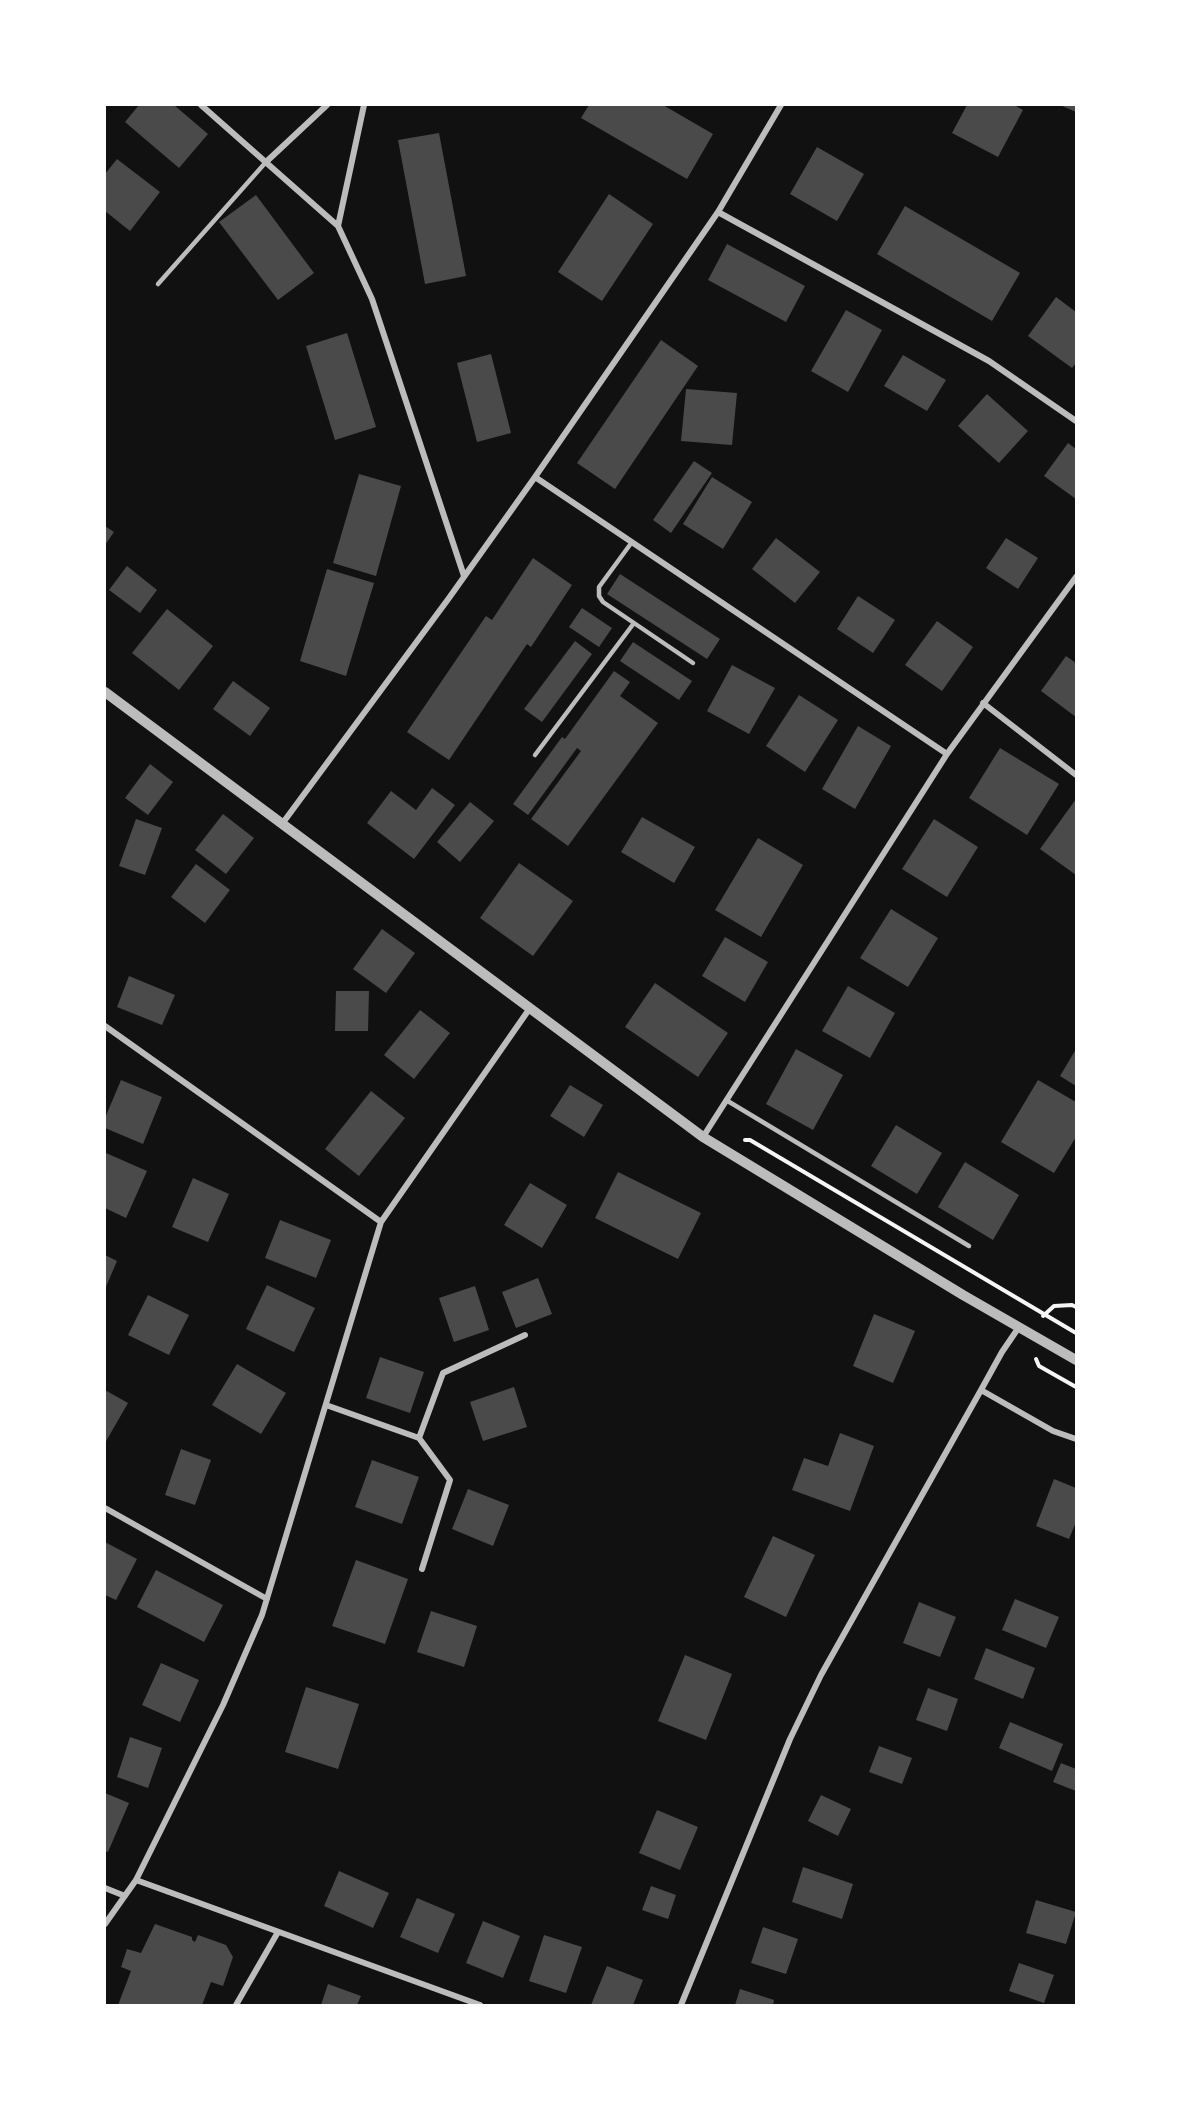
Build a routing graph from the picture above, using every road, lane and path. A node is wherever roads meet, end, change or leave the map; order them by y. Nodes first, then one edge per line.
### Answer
1 (201, 105) edge
2 (327, 105) edge
3 (364, 105) edge
4 (781, 105) edge
5 (266, 162) junction
6 (718, 212) junction
7 (338, 226) junction
8 (158, 284) dead end
9 (1076, 421) edge
10 (535, 477) junction
11 (632, 542) junction
12 (464, 576) junction
13 (1076, 577) edge
14 (634, 623) junction
15 (693, 663) dead end
16 (105, 692) edge
17 (983, 703) junction
18 (947, 754) junction
19 (535, 755) dead end
20 (1076, 775) edge
21 (282, 824) junction
22 (530, 1008) junction
23 (105, 1026) edge
24 (726, 1100) junction
25 (703, 1137) junction
26 (750, 1140) dead end
27 (381, 1222) junction
28 (969, 1246) dead end
29 (1076, 1307) edge
30 (1045, 1315) junction
31 (1019, 1327) junction
32 (1076, 1333) edge
33 (525, 1335) dead end
34 (1076, 1360) edge
35 (1039, 1366) dead end
36 (1076, 1387) edge
37 (981, 1389) junction
38 (326, 1405) junction
39 (419, 1438) junction
40 (1076, 1439) edge
41 (105, 1508) edge
42 (422, 1569) dead end
43 (267, 1599) junction
44 (136, 1880) junction
45 (105, 1888) edge
46 (125, 1896) junction
47 (105, 1924) edge
48 (278, 1932) junction
49 (236, 2005) edge
50 (480, 2005) edge
51 (681, 2005) edge

1 - 5 street
2 - 5 street
3 - 7 street
4 - 6 street
5 - 7 street
5 - 8 lane
6 - 9 street
6 - 10 street
7 - 12 street
10 - 11 street
10 - 12 street
11 - 14 lane
11 - 18 street
12 - 21 street
13 - 17 street
14 - 15 lane
14 - 19 lane
16 - 21 street
17 - 18 street
17 - 20 street
18 - 24 street
21 - 22 street
22 - 25 street
22 - 27 street
23 - 27 street
24 - 25 street
24 - 28 lane
25 - 31 street
26 - 30 path
27 - 38 street
29 - 30 path
30 - 32 path
31 - 34 street
31 - 37 street
33 - 39 street
35 - 36 path
37 - 40 street
37 - 51 street
38 - 39 street
38 - 43 street
39 - 42 street
41 - 43 street
43 - 44 street
44 - 46 street
44 - 48 street
45 - 46 street
46 - 47 street
48 - 49 street
48 - 50 street

